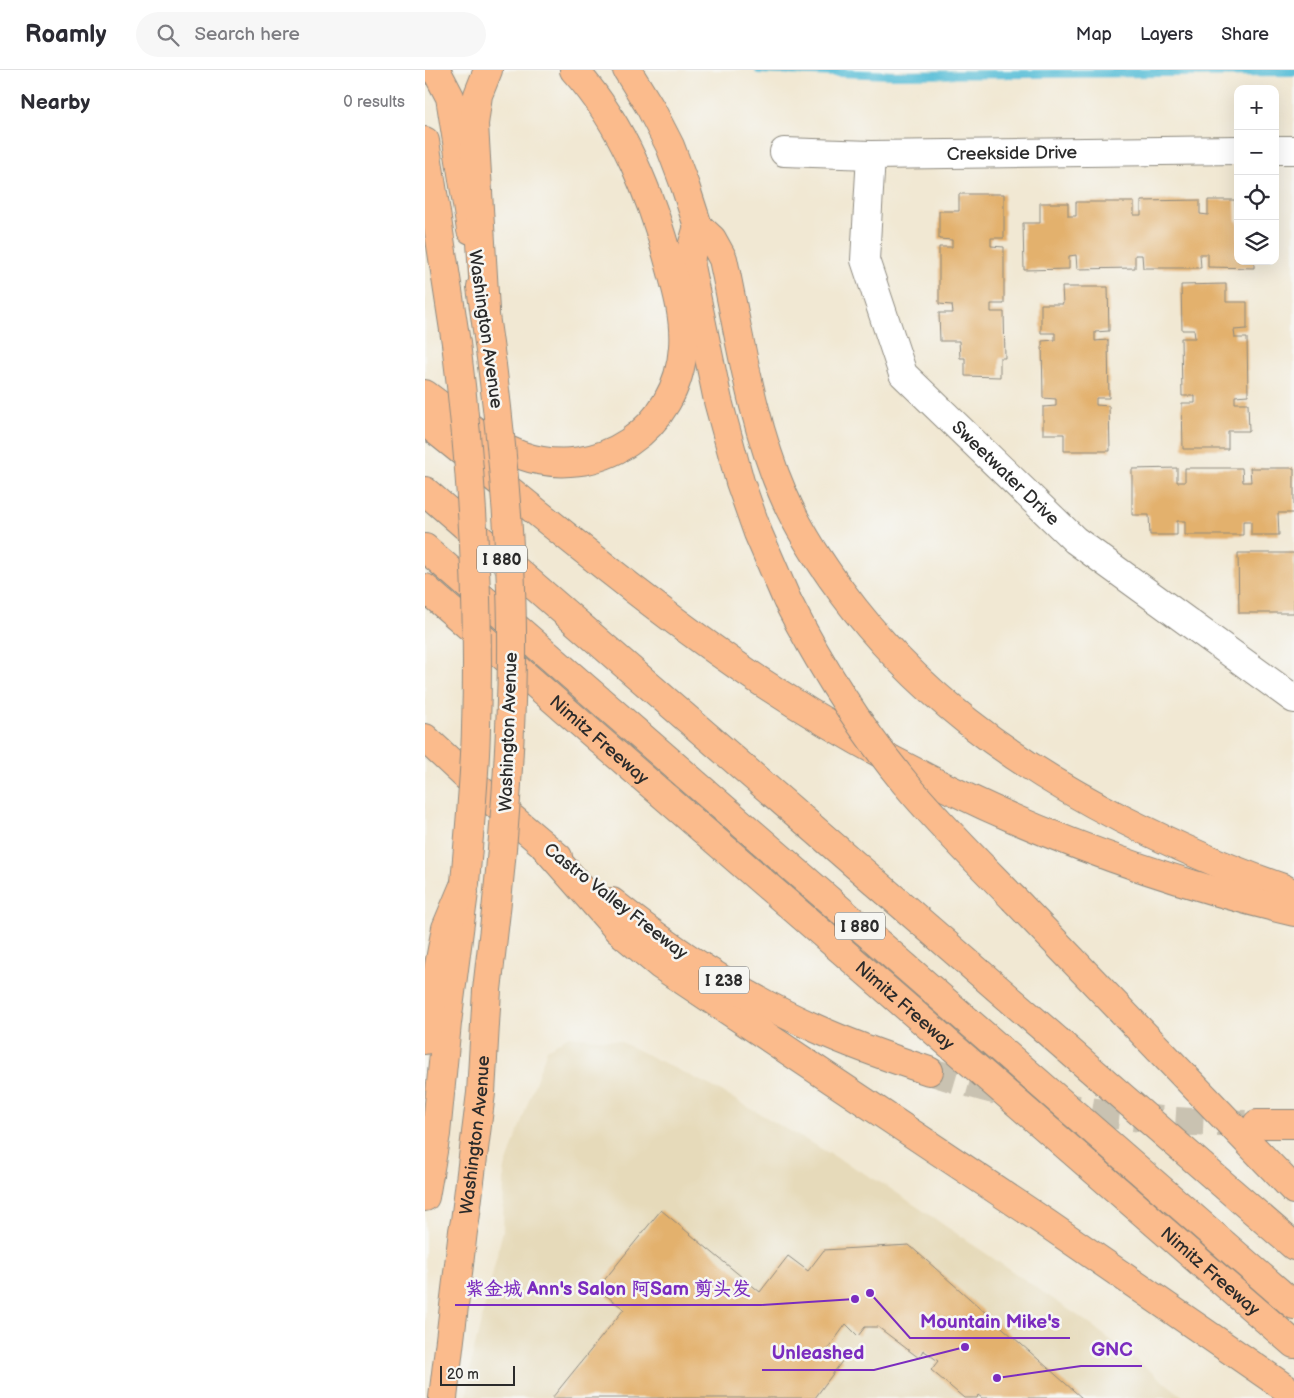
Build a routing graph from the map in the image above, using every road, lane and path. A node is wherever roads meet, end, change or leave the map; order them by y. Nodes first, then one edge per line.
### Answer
1 (427, 70) edge
2 (436, 70) edge
3 (488, 70) edge
4 (574, 70) edge
5 (627, 70) edge
6 (425, 79) edge
7 (425, 141) edge
8 (1234, 150) edge
9 (1279, 150) edge
10 (1294, 150) edge
11 (784, 152) dead end
12 (871, 155) junction
13 (698, 226) junction
14 (485, 310) junction
15 (425, 394) edge
16 (425, 422) edge
17 (425, 491) edge
18 (425, 548) edge
19 (425, 588) edge
20 (1294, 700) edge
21 (425, 738) edge
22 (425, 754) edge
23 (500, 808) junction
24 (545, 846) junction
25 (465, 883) junction
26 (1294, 894) edge
27 (1294, 912) edge
28 (425, 1040) edge
29 (929, 1071) tunnel mouth
30 (1257, 1124) tunnel mouth
31 (1294, 1124) edge
32 (470, 1178) junction
33 (426, 1179) edge
34 (1294, 1190) edge
35 (1294, 1246) edge
36 (1294, 1304) edge
37 (1294, 1344) edge
38 (1294, 1394) edge
39 (443, 1398) edge

1 - 6 main road
2 - 14 main road, Washington Avenue
3 - 14 main road
4 - 15 main road
5 - 13 main road
7 - 25 main road, Washington Avenue, bridge
8 - 12 street, Creekside Drive
9 - 10 street
11 - 12 street, Creekside Drive
12 - 20 street, Sweetwater Drive
13 - 26 main road
13 - 34 main road, bridge
14 - 32 main road, Washington Avenue, bridge
16 - 27 main road
17 - 35 main road, I 880
18 - 36 main road, I 880
19 - 37 main road, Nimitz Freeway / I 880
21 - 23 main road
22 - 23 main road
23 - 24 main road, Castro Valley Freeway / I 238
24 - 29 main road, Castro Valley Freeway / I 238
24 - 38 main road
25 - 28 main road
25 - 33 main road, Washington Avenue
30 - 31 main road
32 - 33 main road
32 - 39 main road, Washington Avenue

